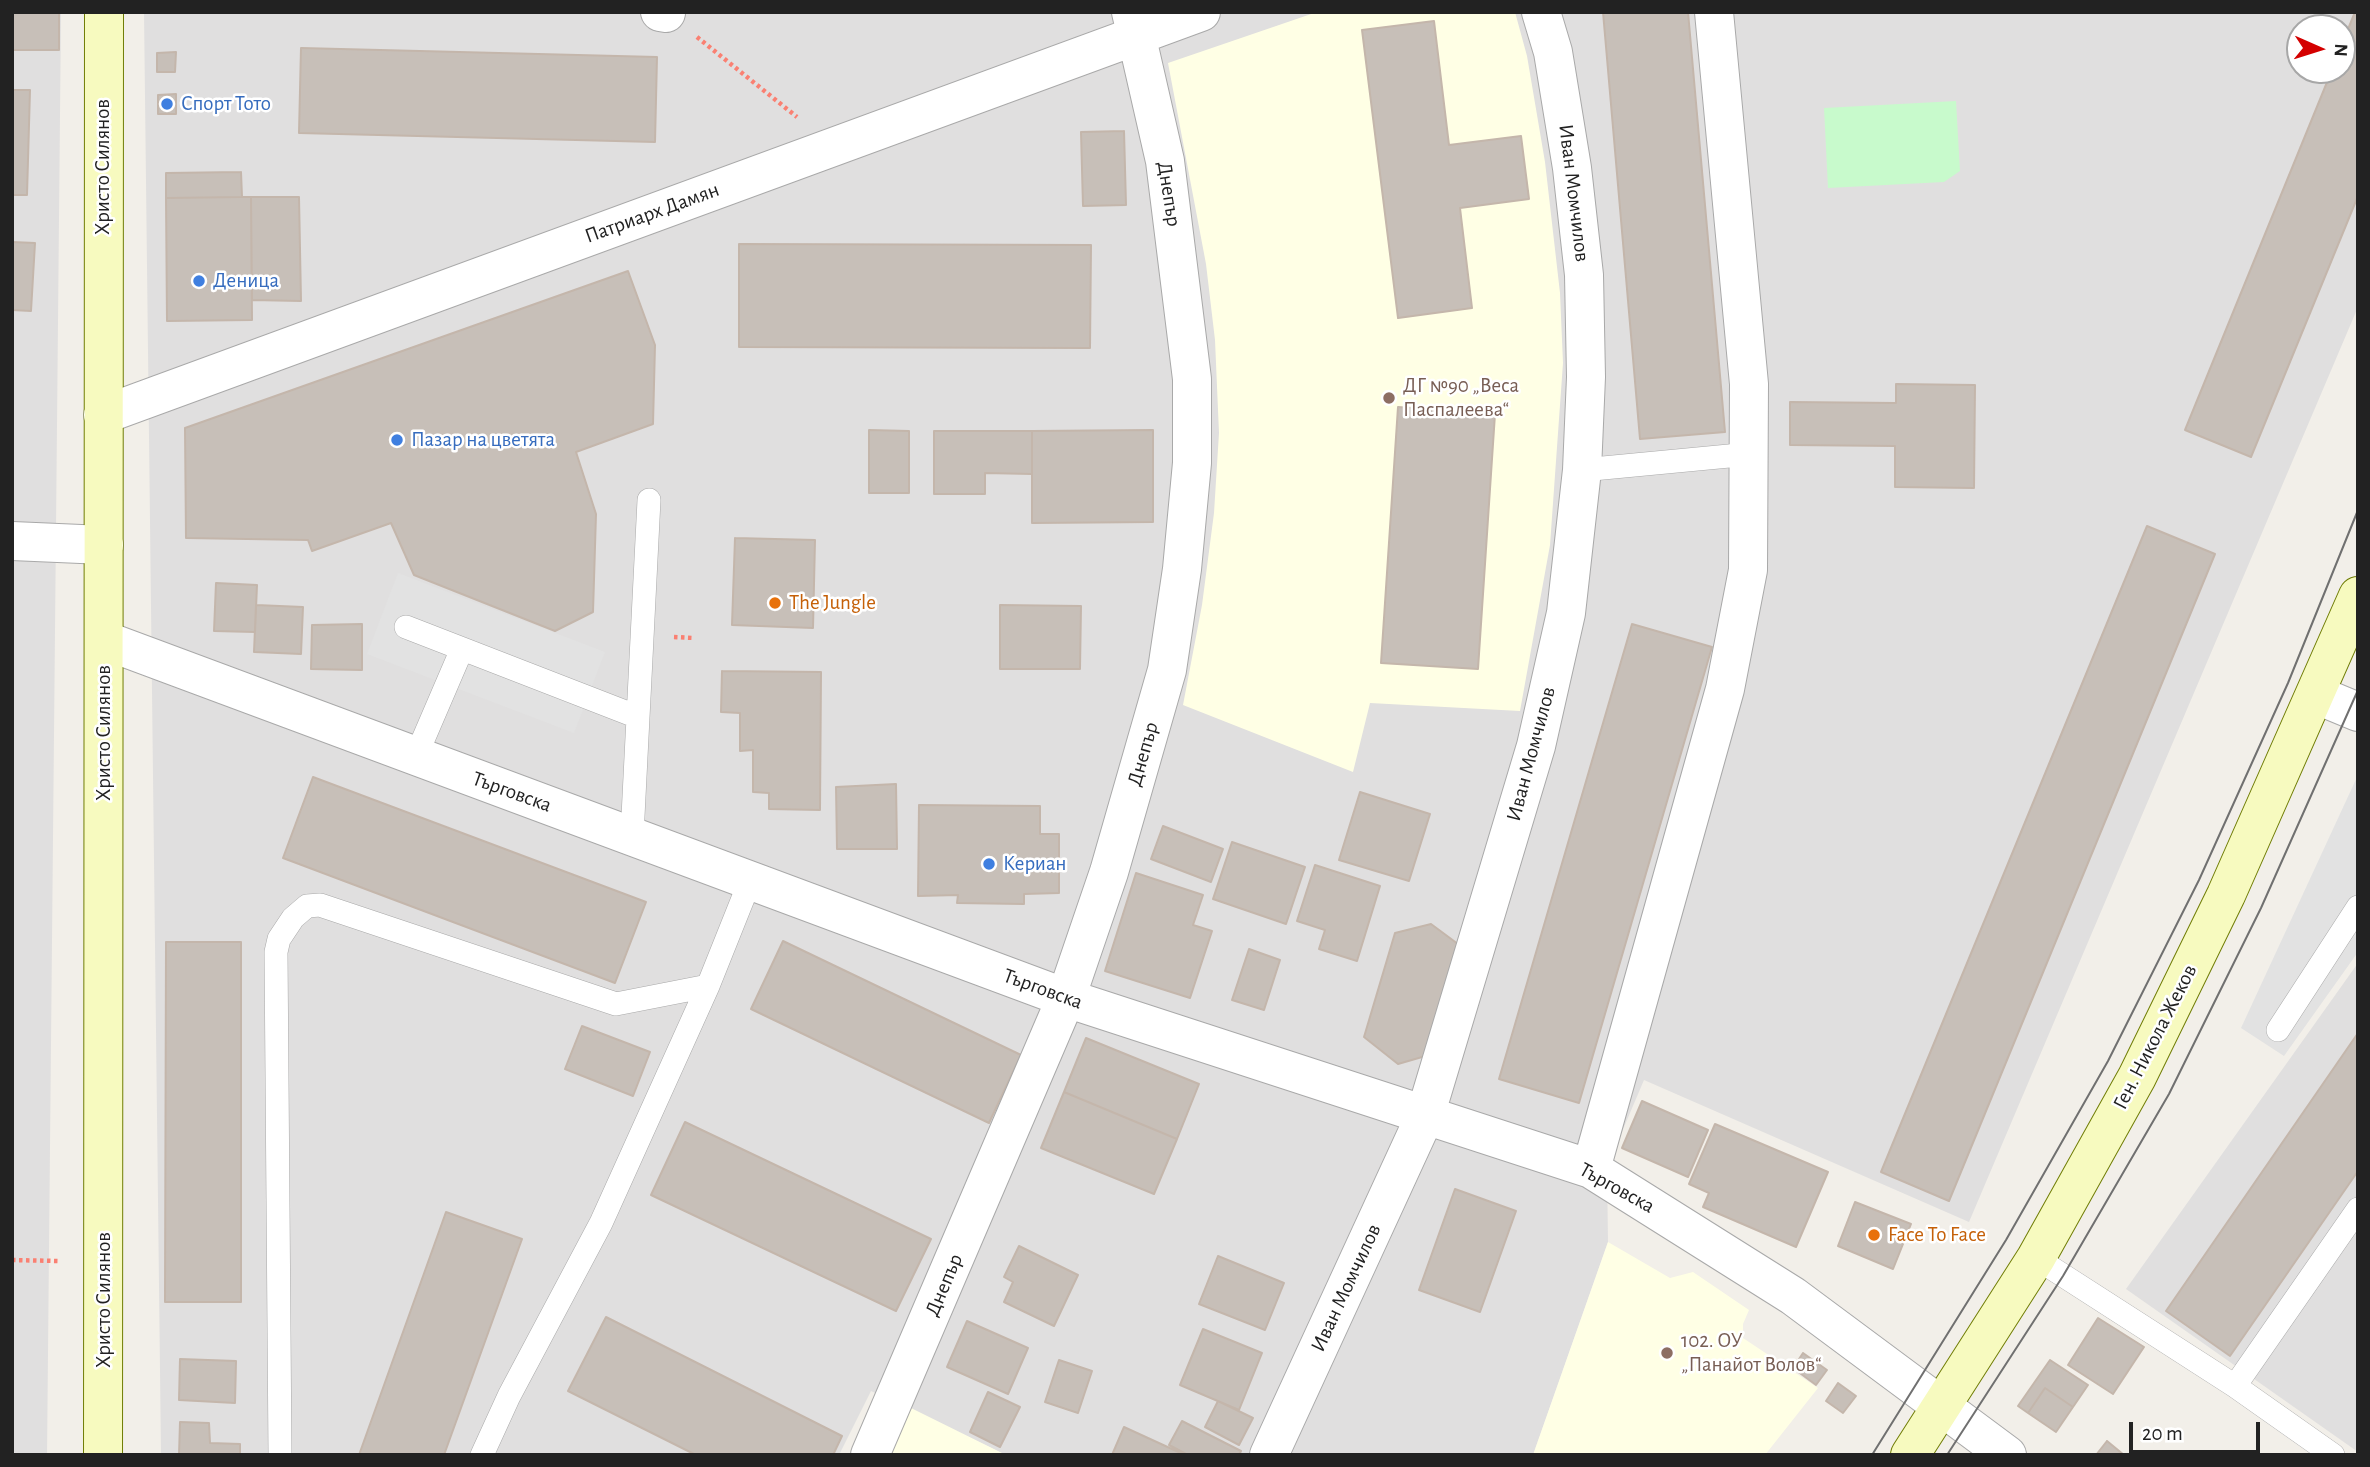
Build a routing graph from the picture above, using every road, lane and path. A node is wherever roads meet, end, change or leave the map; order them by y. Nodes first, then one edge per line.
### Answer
1 (104, 12) edge
2 (660, 12) edge
3 (1201, 12) edge
4 (1541, 12) edge
5 (1714, 12) edge
6 (666, 13) edge
7 (1133, 23) edge
8 (833, 146) junction
9 (103, 415) junction
10 (1750, 454) junction
11 (1582, 470) junction
12 (649, 500) dead end
13 (12, 541) edge
14 (104, 545) junction
15 (2358, 596) edge
16 (407, 627) dead end
17 (104, 640) junction
18 (462, 649) junction
19 (2317, 695) junction
20 (2358, 712) edge
21 (638, 717) junction
22 (416, 756) junction
23 (632, 836) junction
24 (750, 881) junction
25 (2358, 907) edge
26 (708, 986) junction
27 (1066, 998) junction
28 (2278, 1030) dead end
29 (1425, 1116) junction
30 (1591, 1169) junction
31 (2358, 1209) edge
32 (2036, 1258) junction
33 (12, 1260) edge
34 (58, 1261) dead end
35 (2235, 1387) junction
36 (1943, 1407) junction
37 (103, 1455) edge
38 (280, 1455) edge
39 (482, 1455) edge
40 (870, 1455) edge
41 (1269, 1455) edge
42 (1910, 1455) edge
43 (2007, 1455) edge
44 (2333, 1455) edge

1 - 9 street, Христо Силянов
2 - 6 street
3 - 7 street, Патриарх Дамян
4 - 11 street, Иван Момчилов
5 - 10 street
6 - 8 path
7 - 8 street, Патриарх Дамян
7 - 27 street, Днепър
8 - 9 street, Патриарх Дамян
9 - 14 street, Христо Силянов
10 - 11 lane
10 - 30 street
11 - 29 street, Иван Момчилов
12 - 21 lane
13 - 14 street
14 - 17 street, Христо Силянов
15 - 19 street, Ген. Никола Жеков
16 - 18 lane
17 - 22 street, Търговска
17 - 37 street, Христо Силянов
18 - 21 lane
18 - 22 lane
19 - 20 street
19 - 32 street, Ген. Никола Жеков
21 - 23 lane
22 - 23 street, Търговска
23 - 24 street, Търговска
24 - 26 lane
24 - 27 street, Търговска
25 - 28 lane
26 - 38 lane
26 - 39 lane
27 - 29 street, Търговска
27 - 40 street, Днепър
29 - 30 street, Търговска
29 - 41 street, Иван Момчилов
30 - 36 street, Търговска
31 - 35 lane
32 - 35 lane
32 - 36 street, Ген. Никола Жеков
33 - 34 path
35 - 44 lane
36 - 42 street, Ген. Никола Жеков
36 - 43 street, Търговска

